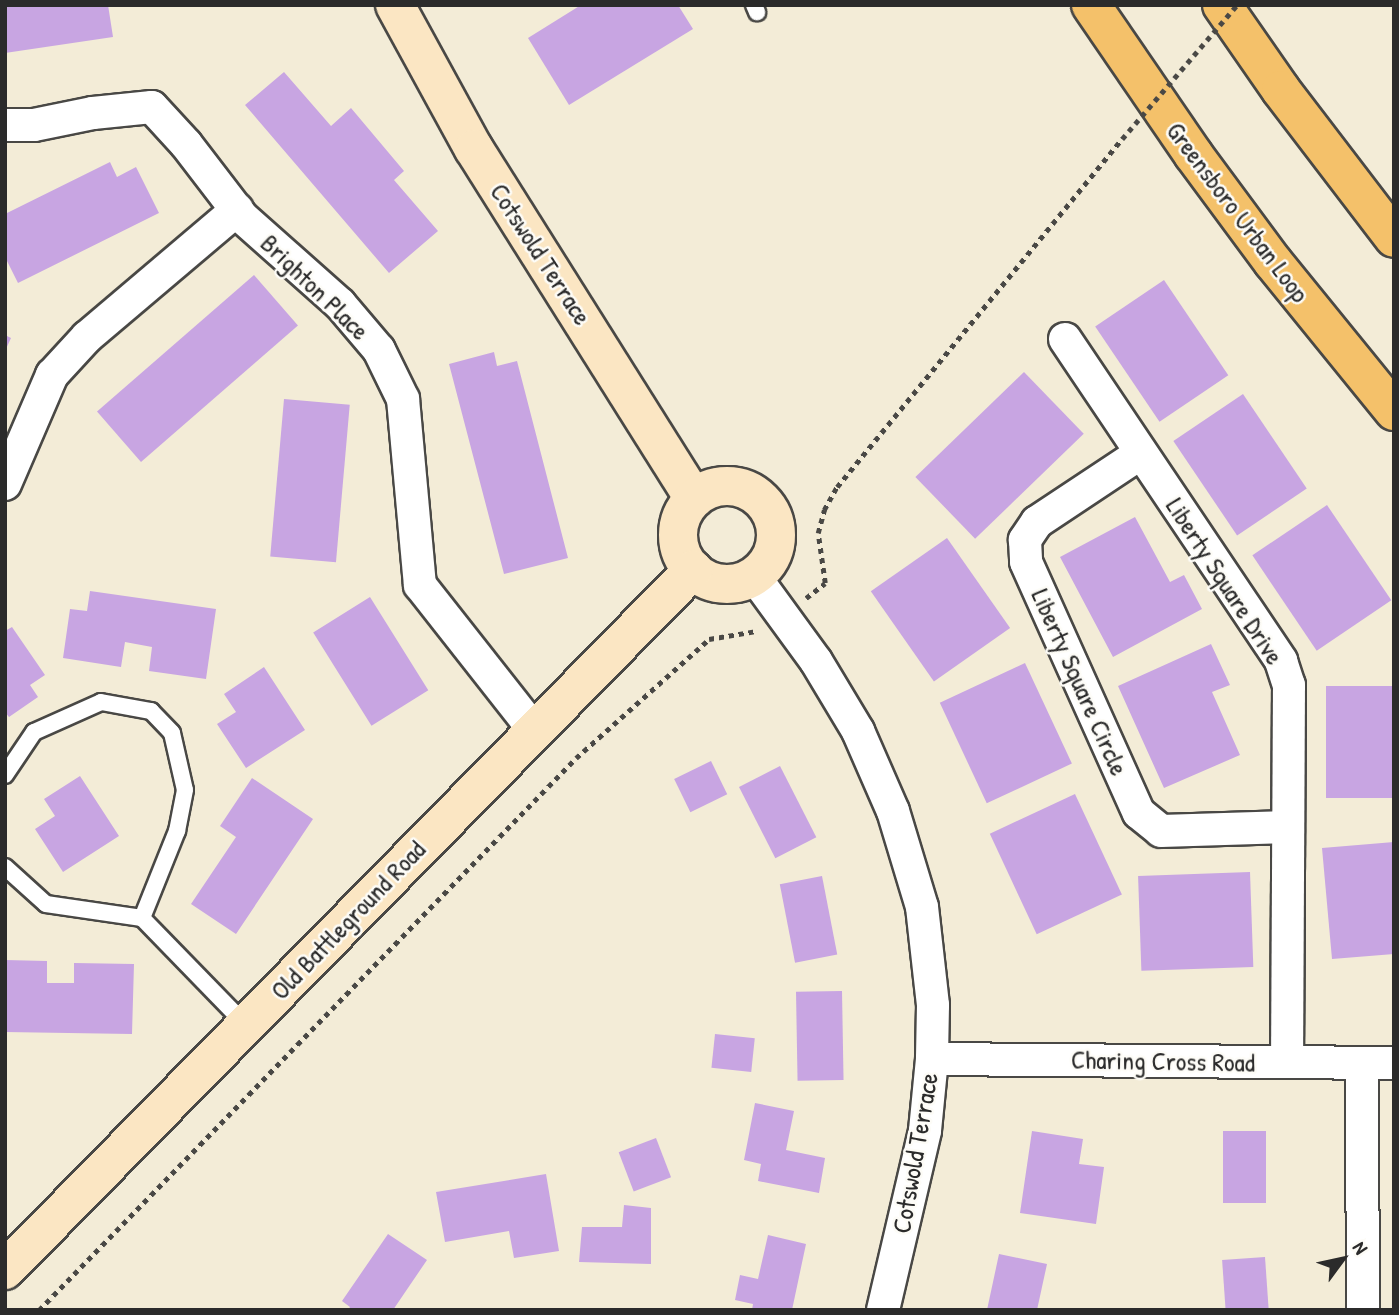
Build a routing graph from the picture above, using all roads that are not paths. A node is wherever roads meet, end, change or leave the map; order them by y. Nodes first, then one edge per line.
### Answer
1 (395, 5) edge
2 (1091, 5) edge
3 (1222, 5) edge
4 (5, 125) edge
5 (237, 210) junction
6 (1394, 238) edge
7 (1065, 339) dead end
8 (1394, 411) edge
9 (1141, 453) junction
10 (5, 484) edge
11 (694, 498) junction
12 (693, 570) junction
13 (754, 576) junction
14 (535, 731) junction
15 (5, 775) edge
16 (1289, 827) junction
17 (5, 867) edge
18 (142, 918) junction
19 (246, 1025) junction
20 (932, 1059) junction
21 (1287, 1062) junction
22 (1362, 1063) junction
23 (1394, 1063) edge
24 (5, 1270) edge
25 (883, 1310) edge
26 (1363, 1310) edge

1 - 11 street, Cotswold Terrace
2 - 8 highway, Greensboro Urban Loop
3 - 6 highway
4 - 5 street, Brighton Place
5 - 10 street
5 - 14 street, Brighton Place
7 - 9 street, Liberty Square Drive
9 - 16 street, Liberty Square Drive
9 - 16 street, Liberty Square Circle
11 - 12 street
11 - 13 street
12 - 13 street
12 - 14 street, Old Battleground Road
13 - 20 street, Cotswold Terrace
14 - 19 street, Old Battleground Road
15 - 18 lane
16 - 21 street, Liberty Square Drive
17 - 18 lane
18 - 19 lane
19 - 24 street, Old Battleground Road
20 - 21 street, Charing Cross Road
20 - 25 street, Cotswold Terrace
21 - 22 street, Charing Cross Road
22 - 23 street, Charing Cross Road
22 - 26 street

